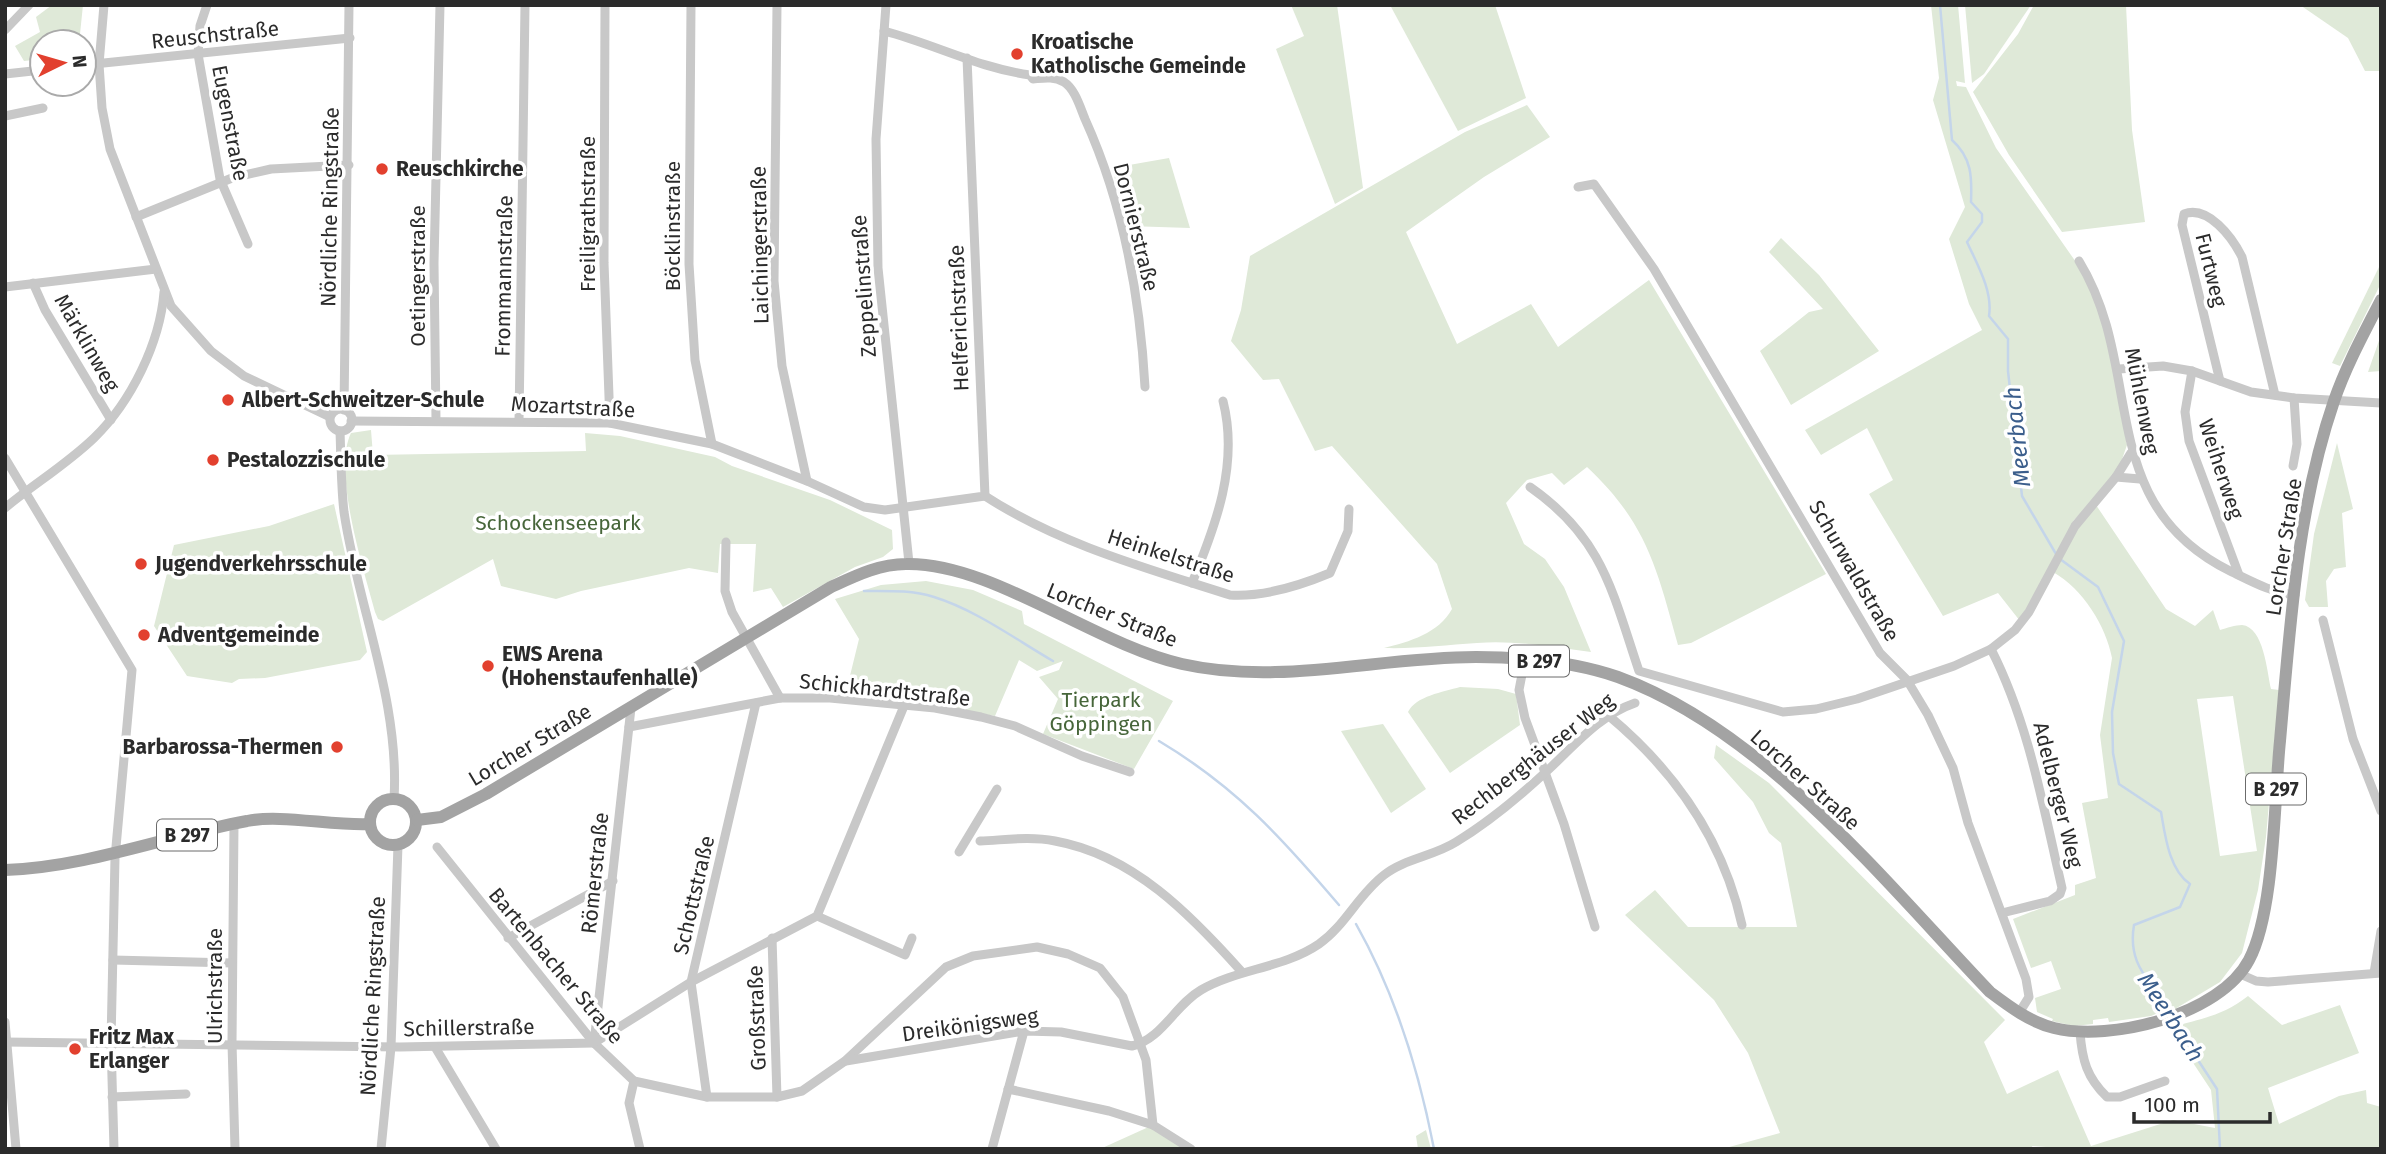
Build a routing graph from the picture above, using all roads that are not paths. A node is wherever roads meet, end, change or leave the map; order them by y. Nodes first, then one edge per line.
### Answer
1 (29, 5) edge
2 (104, 5) edge
3 (207, 5) edge
4 (349, 5) edge
5 (440, 5) edge
6 (525, 5) edge
7 (605, 5) edge
8 (691, 5) edge
9 (777, 5) edge
10 (887, 5) edge
11 (5, 30) edge
12 (884, 31) junction
13 (349, 38) junction
14 (198, 54) junction
15 (967, 58) junction
16 (99, 64) junction
17 (28, 72) edge
18 (5, 74) edge
19 (44, 108) dead end
20 (5, 116) edge
21 (348, 165) junction
22 (221, 182) junction
23 (1578, 187) dead end
24 (136, 217) junction
25 (248, 244) dead end
26 (2078, 261) dead end
27 (156, 269) junction
28 (33, 284) junction
29 (5, 287) edge
30 (164, 290) junction
31 (2381, 300) edge
32 (2119, 369) junction
33 (2192, 371) junction
34 (2220, 381) junction
35 (1145, 387) dead end
36 (2275, 395) junction
37 (2294, 398) junction
38 (2335, 399) junction
39 (1223, 401) dead end
40 (2381, 403) edge
41 (344, 410) junction
42 (330, 417) junction
43 (111, 420) junction
44 (436, 420) junction
45 (351, 421) junction
46 (519, 421) junction
47 (610, 423) junction
48 (340, 432) junction
49 (712, 444) junction
50 (2132, 453) junction
51 (5, 458) edge
52 (2293, 466) dead end
53 (2116, 477) junction
54 (2140, 479) junction
55 (807, 481) junction
56 (1530, 487) dead end
57 (25, 491) junction
58 (985, 496) junction
59 (5, 508) edge
60 (905, 508) junction
61 (1349, 509) dead end
62 (726, 541) dead end
63 (909, 564) junction
64 (2239, 575) junction
65 (1192, 583) junction
66 (2295, 595) junction
67 (2323, 620) dead end
68 (747, 639) junction
69 (1991, 649) junction
70 (1525, 659) junction
71 (1907, 680) junction
72 (780, 698) junction
73 (757, 703) junction
74 (1635, 703) dead end
75 (904, 706) junction
76 (631, 708) junction
77 (1609, 716) junction
78 (629, 727) junction
79 (1130, 772) dead end
80 (1544, 773) junction
81 (997, 789) dead end
82 (394, 799) junction
83 (2381, 811) edge
84 (417, 820) junction
85 (234, 824) junction
86 (370, 824) junction
87 (980, 841) dead end
88 (398, 845) junction
89 (438, 847) dead end
90 (116, 852) junction
91 (959, 852) dead end
92 (5, 870) edge
93 (613, 881) junction
94 (2002, 913) junction
95 (817, 916) junction
96 (1742, 925) dead end
97 (1595, 927) dead end
98 (2381, 931) edge
99 (912, 937) dead end
100 (508, 938) junction
101 (772, 938) junction
102 (113, 960) junction
103 (232, 963) junction
104 (1241, 971) junction
105 (2377, 973) edge
106 (2240, 974) junction
107 (691, 982) junction
108 (2019, 1013) junction
109 (5, 1023) edge
110 (1024, 1031) junction
111 (2080, 1032) junction
112 (7, 1042) edge
113 (111, 1042) junction
114 (232, 1042) junction
115 (594, 1043) junction
116 (1142, 1044) junction
117 (391, 1047) junction
118 (435, 1047) junction
119 (845, 1061) junction
120 (634, 1081) junction
121 (2165, 1081) dead end
122 (1008, 1089) junction
123 (186, 1094) dead end
124 (112, 1097) junction
125 (706, 1097) junction
126 (777, 1097) junction
127 (1157, 1128) junction
128 (16, 1149) edge
129 (114, 1149) edge
130 (235, 1149) edge
131 (381, 1149) edge
132 (496, 1149) edge
133 (640, 1149) edge
134 (992, 1149) edge
135 (1191, 1149) edge

1 - 11 street
2 - 16 street
3 - 14 street, Eugenstraße
4 - 13 street, Nördliche Ringstraße
5 - 44 street, Oetingerstraße
6 - 46 street, Frommannstraße
7 - 47 street, Freiligrathstraße
8 - 49 street, Böcklinstraße
9 - 55 street, Laichingerstraße
10 - 12 street, Zeppelinstraße
12 - 15 street
12 - 60 street, Zeppelinstraße
13 - 14 street, Reuschstraße
13 - 21 street, Nördliche Ringstraße
14 - 16 street, Reuschstraße
14 - 22 street, Eugenstraße
15 - 35 street, Dornierstraße
15 - 58 street, Helferichstraße
16 - 24 street
17 - 18 street
19 - 20 street
21 - 22 street
21 - 41 street, Nördliche Ringstraße
22 - 24 street
22 - 25 street, Eugenstraße
23 - 71 street, Schurwaldstraße
24 - 27 street
26 - 32 street, Mühlenweg
27 - 28 street
27 - 30 street
28 - 29 street
28 - 43 street, Märklinweg
30 - 42 street
30 - 43 street
31 - 38 main road, Lorcher Straße / B 297
32 - 33 street
32 - 50 street, Mühlenweg
33 - 34 street
33 - 64 street, Weiherweg
34 - 36 street
34 - 36 street, Furtweg
36 - 37 street
37 - 38 street
37 - 52 street
38 - 40 street
38 - 66 main road, Lorcher Straße / B 297
39 - 65 street
41 - 42 street
41 - 45 street
42 - 48 street
43 - 57 street
44 - 45 street, Mozartstraße
44 - 46 street, Mozartstraße
45 - 48 street
46 - 47 street, Mozartstraße
47 - 49 street, Mozartstraße
48 - 82 street
49 - 55 street, Mozartstraße
50 - 53 street
50 - 54 street, Mühlenweg
51 - 57 street
53 - 54 street
53 - 69 street
54 - 64 street, Mühlenweg
55 - 60 street, Mozartstraße
56 - 71 street
57 - 59 street
57 - 90 street
58 - 60 street
58 - 65 street, Heinkelstraße
60 - 63 street, Zeppelinstraße
61 - 65 street, Heinkelstraße
62 - 68 street
63 - 68 main road, Lorcher Straße / B 297
63 - 70 main road, Lorcher Straße / B 297
64 - 66 street, Mühlenweg
66 - 106 main road, Lorcher Straße / B 297
67 - 83 street
68 - 72 street
68 - 76 main road, Lorcher Straße / B 297
69 - 71 street
69 - 94 street, Adelberger Weg
70 - 80 street
70 - 108 main road, Lorcher Straße / B 297
71 - 94 street, Schurwaldstraße
72 - 73 street, Schickhardtstraße
72 - 75 street, Schickhardtstraße
73 - 78 street, Schickhardtstraße
73 - 107 street, Schottstraße
74 - 77 street, Rechberghäuser Weg
75 - 79 street, Schickhardtstraße
75 - 95 street
76 - 78 street, Römerstraße
76 - 84 main road, Lorcher Straße / B 297
77 - 80 street, Rechberghäuser Weg
77 - 96 street
78 - 93 street, Römerstraße
80 - 97 street
80 - 104 street, Rechberghäuser Weg
81 - 91 street
82 - 84 main road
82 - 86 main road
84 - 88 main road
85 - 86 main road, B 297
85 - 90 main road, B 297
85 - 103 street, Ulrichstraße
86 - 88 main road
87 - 104 street
88 - 117 street, Nördliche Ringstraße
89 - 100 street, Bartenbacher Straße
90 - 92 main road, B 297
90 - 102 street
93 - 100 street
93 - 115 street, Römerstraße
94 - 108 street, Schurwaldstraße
95 - 99 street
95 - 101 street
98 - 105 street
100 - 115 street, Bartenbacher Straße
101 - 107 street
101 - 126 street, Großstraße
102 - 103 street
102 - 113 street
103 - 114 street, Ulrichstraße
104 - 116 street, Rechberghäuser Weg
105 - 106 street
106 - 111 main road, Lorcher Straße / B 297
107 - 115 street
107 - 125 street, Schottstraße
108 - 111 main road, Lorcher Straße / B 297
109 - 112 street
110 - 116 street, Dreikönigsweg
110 - 119 street, Dreikönigsweg
110 - 122 street
111 - 121 street
112 - 113 street, Schillerstraße
112 - 128 street
113 - 114 street, Schillerstraße
113 - 124 street
114 - 117 street, Schillerstraße
114 - 130 street, Ulrichstraße
115 - 118 street, Schillerstraße
115 - 120 street, Bartenbacher Straße
116 - 119 street
116 - 127 street
117 - 118 street, Schillerstraße
117 - 131 street, Nördliche Ringstraße
118 - 132 street
119 - 126 street
120 - 125 street
120 - 133 street
122 - 127 street
122 - 134 street
123 - 124 street
124 - 129 street
125 - 126 street
127 - 135 street

